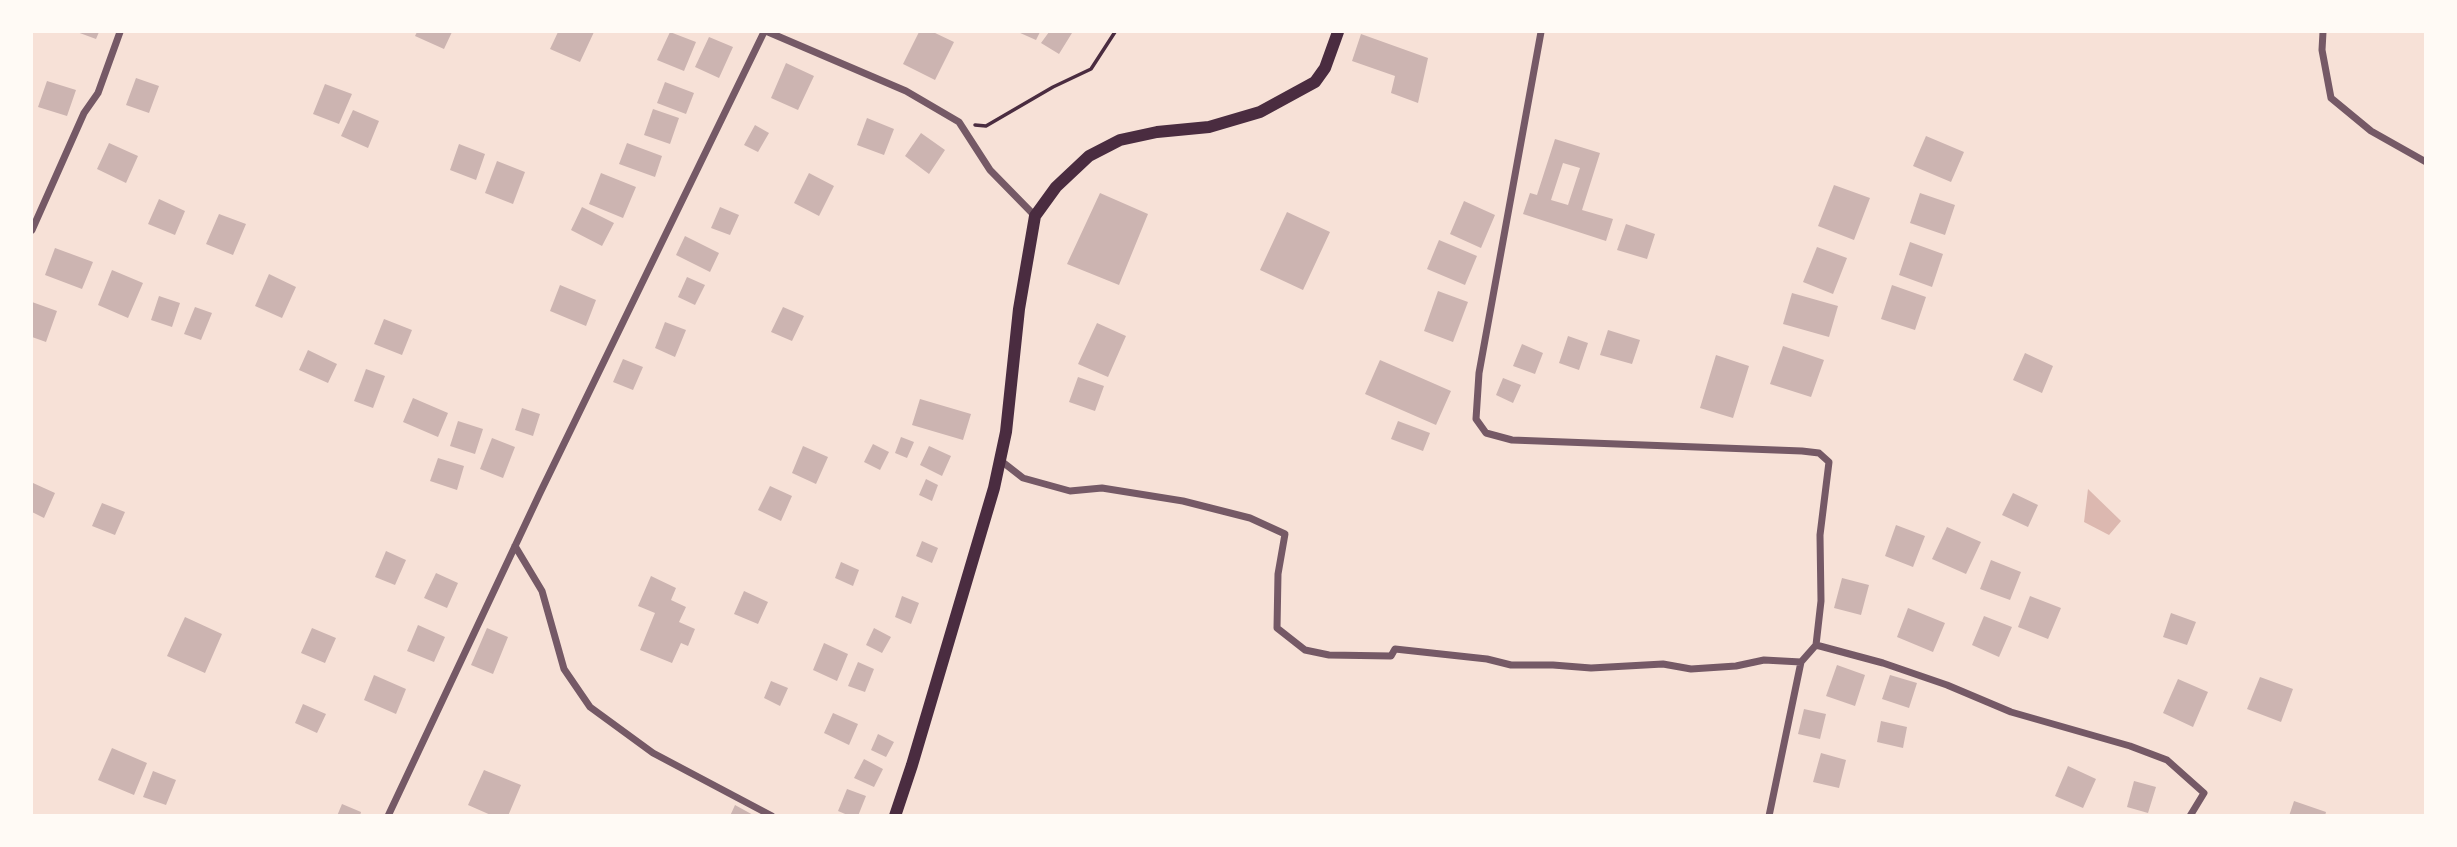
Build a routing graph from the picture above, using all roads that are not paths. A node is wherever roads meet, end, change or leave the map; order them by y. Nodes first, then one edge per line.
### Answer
1 (120, 32) edge
2 (766, 32) edge
3 (1338, 32) edge
4 (1541, 32) edge
5 (2323, 32) edge
6 (2426, 162) edge
7 (1035, 216) junction
8 (32, 230) edge
9 (1000, 460) junction
10 (515, 546) junction
11 (1816, 645) junction
12 (1801, 662) junction
13 (388, 816) edge
14 (772, 816) edge
15 (895, 816) edge
16 (1769, 816) edge
17 (2190, 816) edge

1 - 8 street
2 - 7 street
2 - 10 street
3 - 7 main road
4 - 11 street
5 - 6 street
7 - 9 main road
9 - 12 street
9 - 15 main road
10 - 13 street
10 - 14 street
11 - 12 street
11 - 17 street
12 - 16 street

